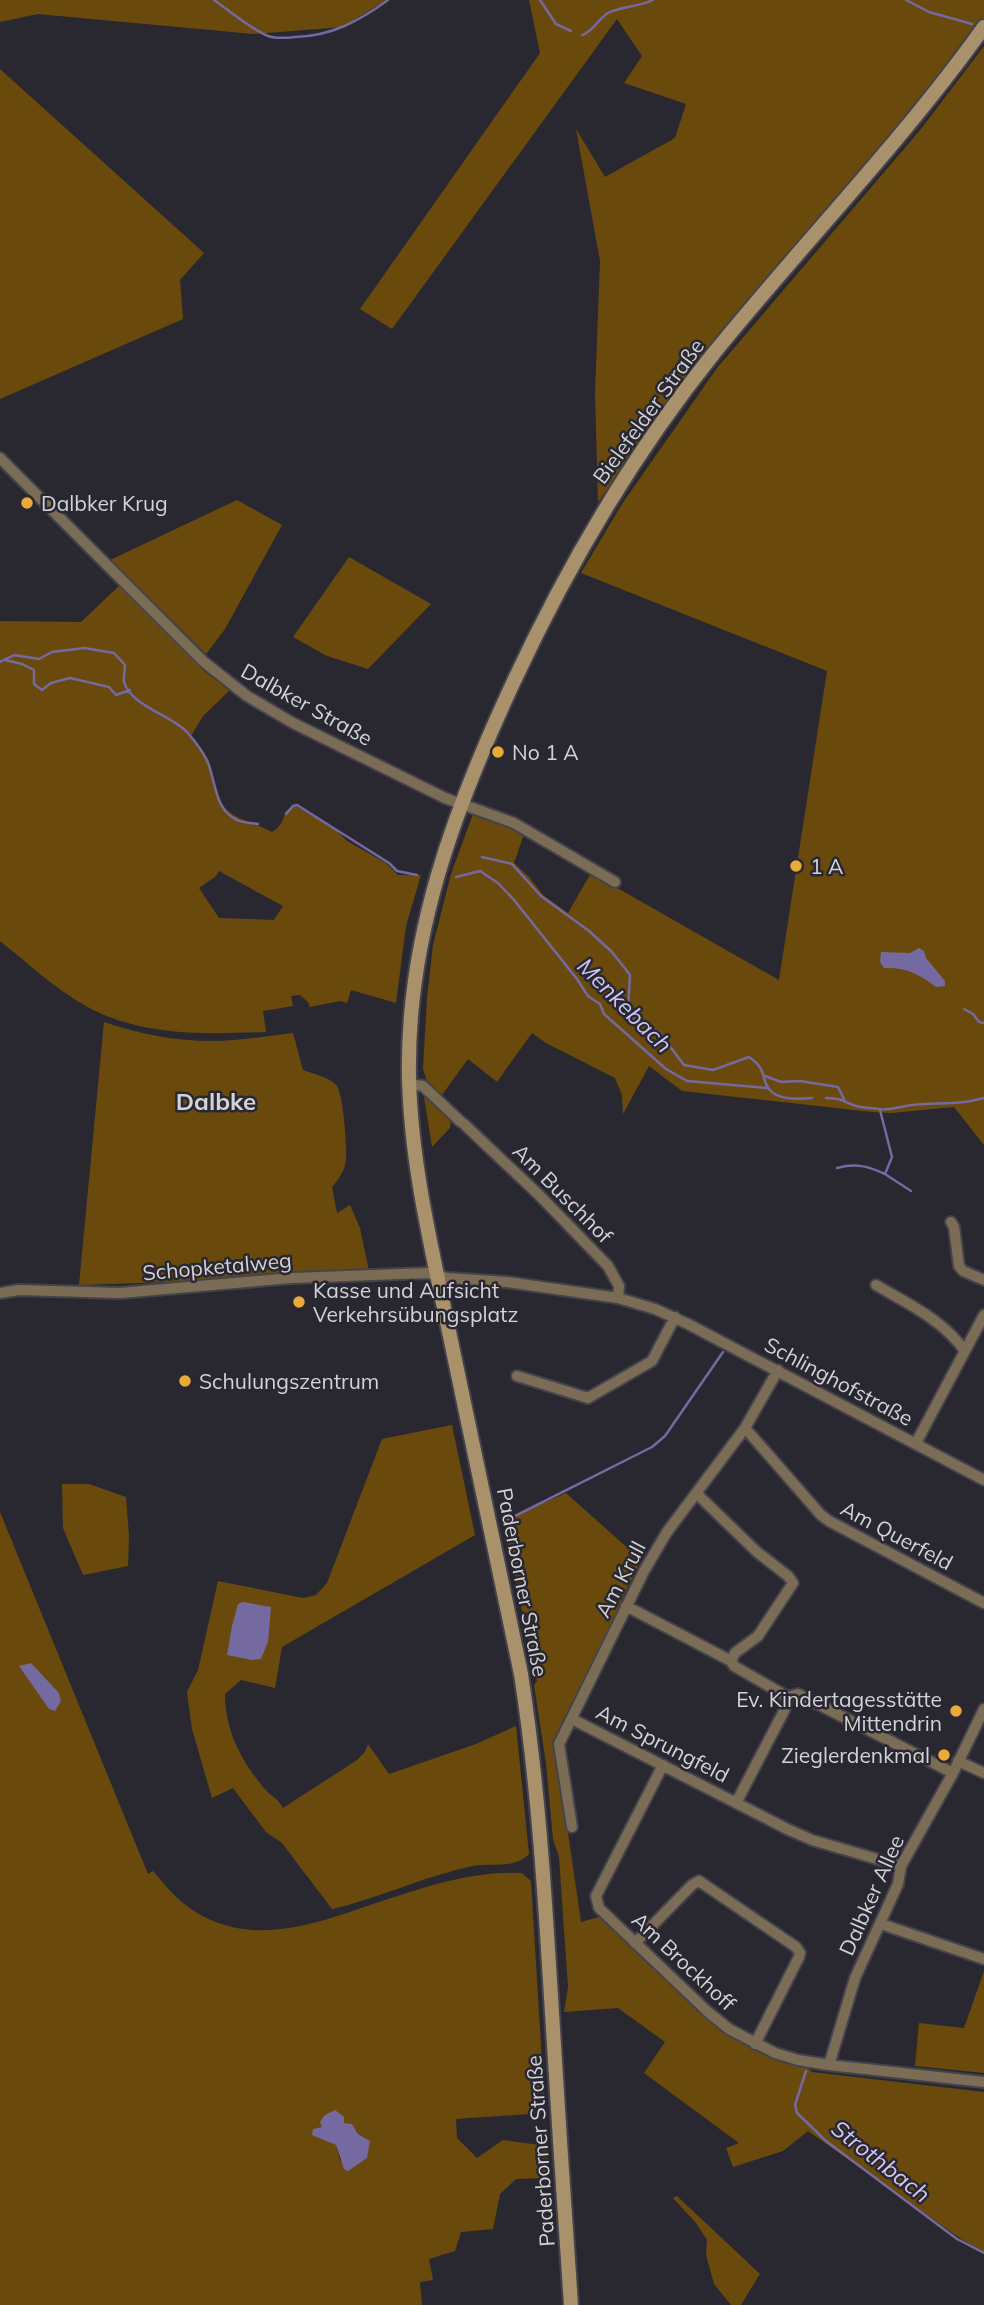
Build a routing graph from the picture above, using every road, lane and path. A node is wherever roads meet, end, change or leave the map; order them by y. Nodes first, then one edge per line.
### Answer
1 (984, 27) edge
2 (0, 458) edge
3 (460, 804) junction
4 (436, 875) joint
5 (615, 882) dead end
6 (409, 1084) junction
7 (951, 1222) dead end
8 (438, 1275) junction
9 (984, 1280) edge
10 (876, 1285) dead end
11 (0, 1293) edge
12 (618, 1298) junction
13 (984, 1315) edge
14 (675, 1317) junction
15 (965, 1351) junction
16 (778, 1370) junction
17 (517, 1376) dead end
18 (745, 1428) junction
19 (916, 1443) junction
20 (984, 1480) edge
21 (696, 1493) junction
22 (984, 1603) edge
23 (626, 1606) junction
24 (731, 1661) junction
25 (788, 1697) junction
26 (984, 1709) edge
27 (572, 1719) junction
28 (958, 1762) junction
29 (663, 1765) junction
30 (953, 1773) junction
31 (984, 1773) edge
32 (737, 1803) junction
33 (572, 1827) dead end
34 (901, 1866) junction
35 (881, 1924) junction
36 (635, 1942) junction
37 (984, 1959) edge
38 (755, 2044) junction
39 (829, 2065) junction
40 (984, 2082) edge
41 (571, 2305) edge

1 - 3 main road, Bielefelder Straße
2 - 3 street, Dalbker Straße
3 - 4 main road, Bielefelder Straße
3 - 5 street, Dalbker Straße
4 - 6 main road, Paderborner Straße
6 - 8 main road, Paderborner Straße
6 - 12 street, Am Buschhof
7 - 9 street
8 - 11 street, Schopketalweg
8 - 12 street, Schlinghofstraße
8 - 41 main road, Paderborner Straße
10 - 15 street
12 - 14 street, Schlinghofstraße
13 - 15 street
14 - 16 street, Schlinghofstraße
14 - 17 street
15 - 19 street
16 - 18 street, Am Krull
16 - 19 street, Schlinghofstraße
18 - 21 street, Am Krull
18 - 22 street, Am Querfeld
19 - 20 street, Schlinghofstraße
21 - 23 street, Am Krull
21 - 24 street
23 - 24 street
23 - 27 street, Am Krull
24 - 25 street
25 - 30 street
25 - 32 street, Am Sprungfeld
26 - 28 street, Dalbker Allee
27 - 29 street, Am Sprungfeld
27 - 33 street, Am Krull
28 - 30 street, Dalbker Allee
28 - 31 street
29 - 32 street, Am Sprungfeld
29 - 36 street, Am Brockhoff
30 - 34 street, Dalbker Allee
32 - 34 street, Am Sprungfeld
34 - 35 street, Dalbker Allee
35 - 37 street
35 - 39 street, Dalbker Allee
36 - 38 street, Am Brockhoff
36 - 38 street
38 - 39 street, Am Brockhoff
39 - 40 street, Am Brockhoff

